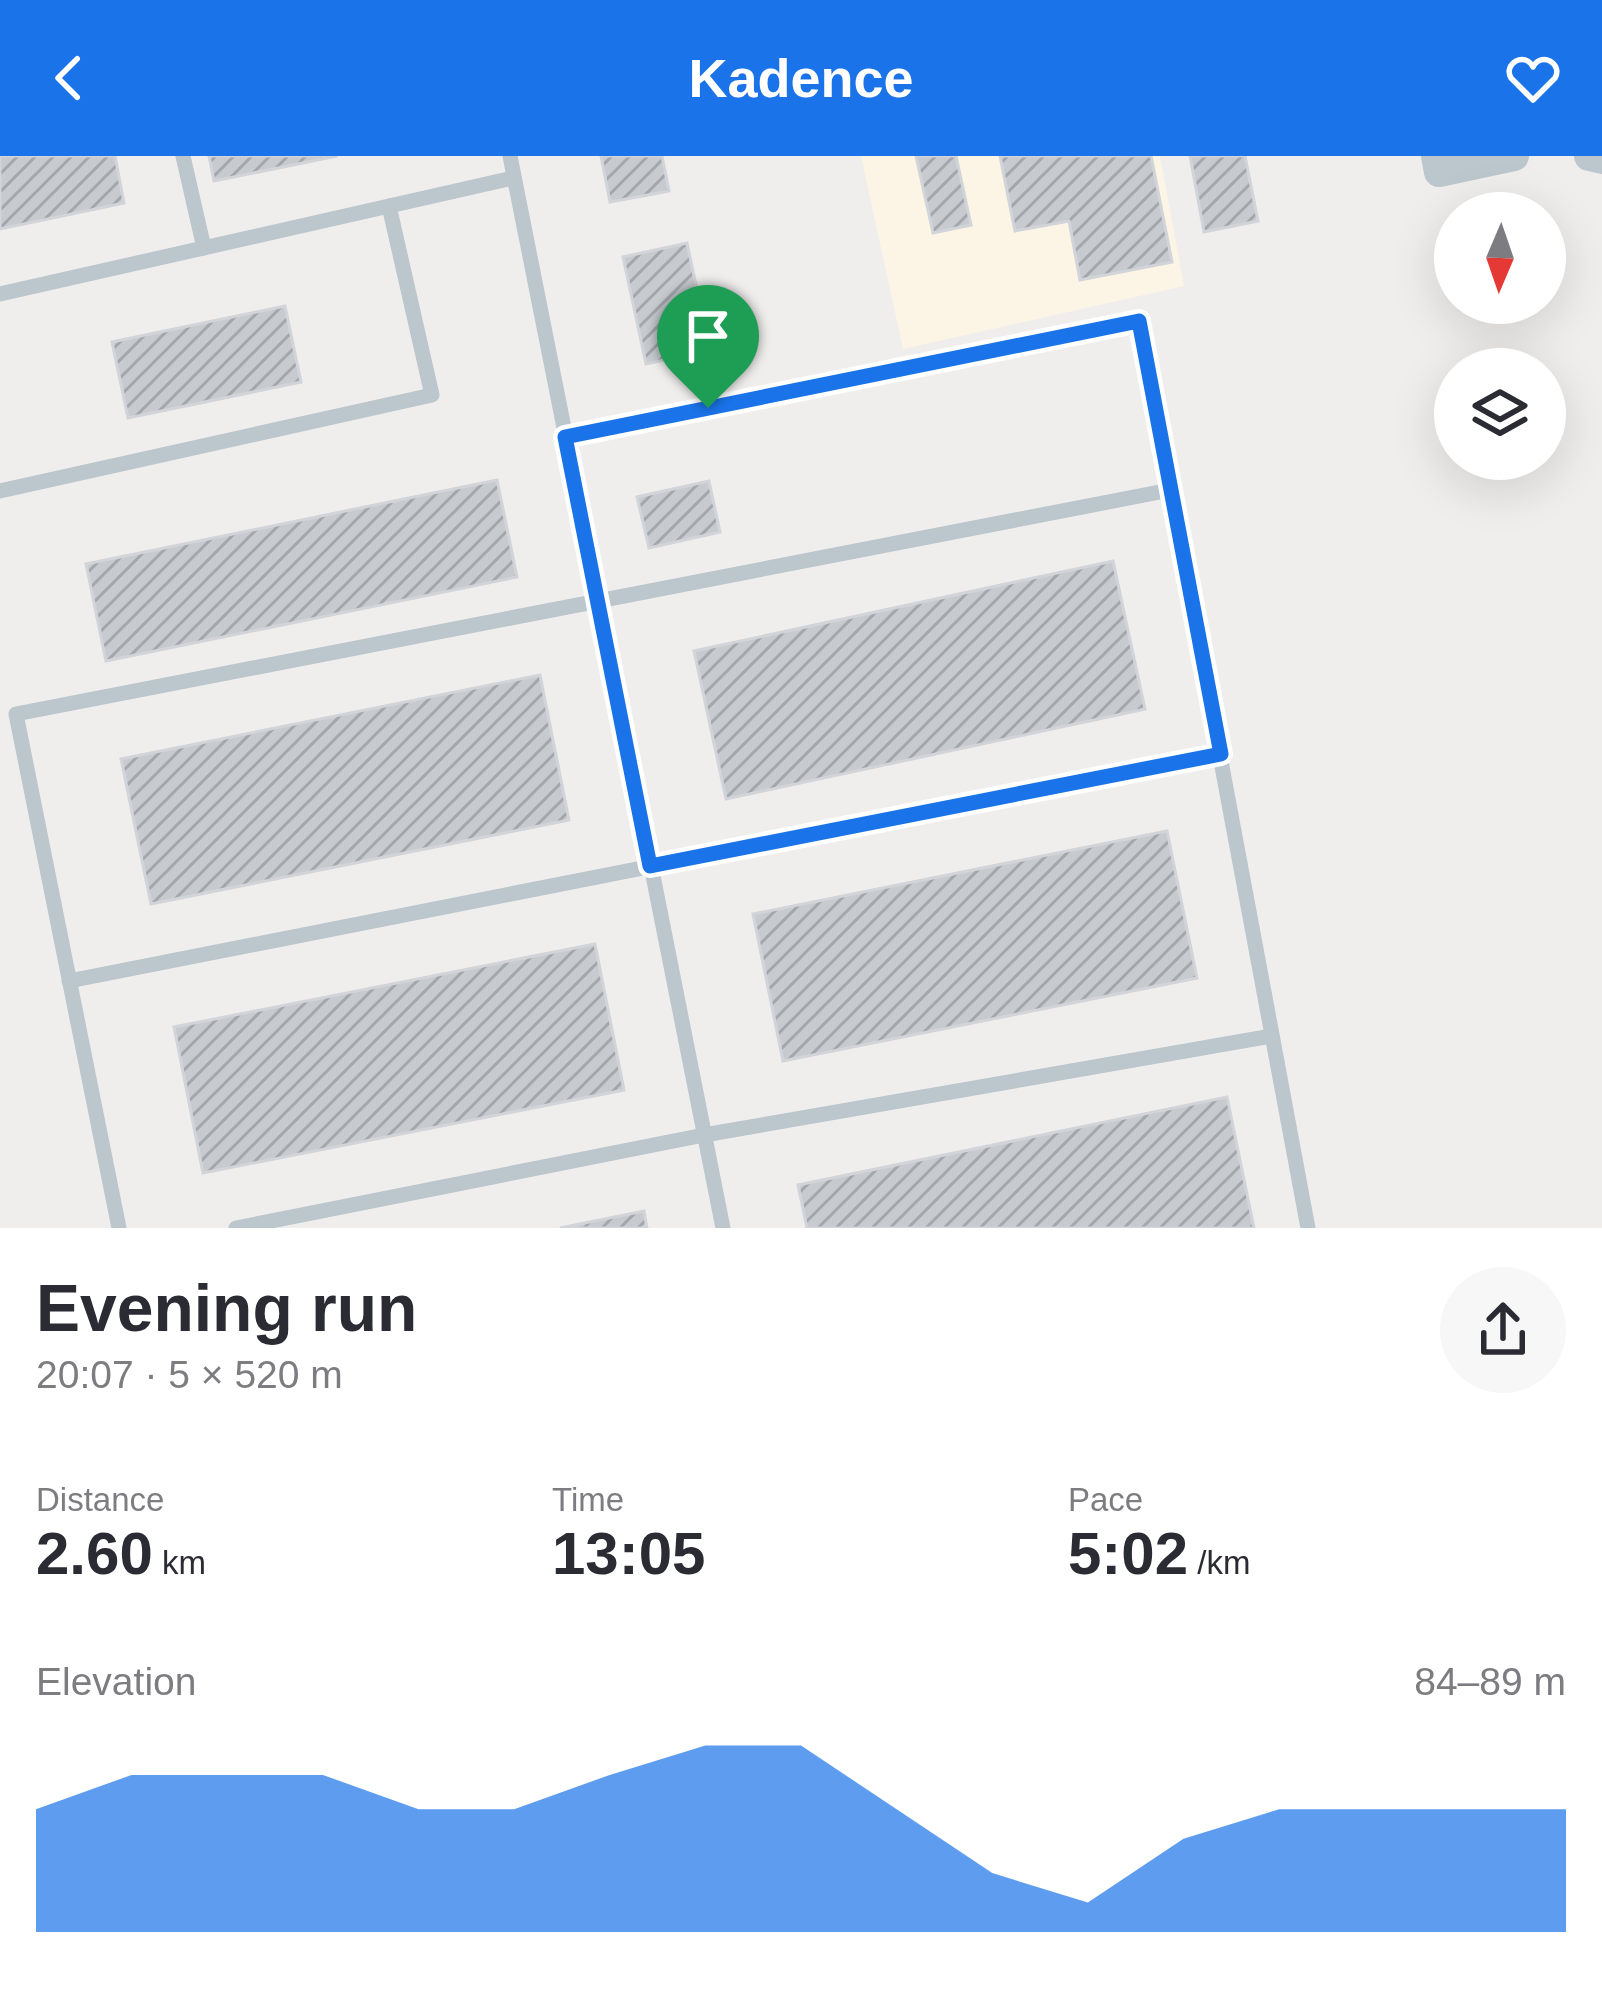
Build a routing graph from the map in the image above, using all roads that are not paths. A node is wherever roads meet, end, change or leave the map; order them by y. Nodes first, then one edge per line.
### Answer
1 (183, 156) edge
2 (510, 156) edge
3 (1436, 156) edge
4 (1514, 156) edge
5 (1589, 156) edge
6 (1602, 159) edge
7 (513, 178) junction
8 (389, 206) junction
9 (204, 248) junction
10 (0, 294) edge
11 (565, 437) junction
12 (1170, 490) junction
13 (0, 491) edge
14 (597, 599) junction
15 (1221, 754) junction
16 (650, 866) junction
17 (69, 981) junction
18 (1272, 1036) junction
19 (704, 1135) junction
20 (119, 1228) edge
21 (236, 1228) edge
22 (723, 1228) edge
23 (1308, 1228) edge

1 - 9 lane
2 - 7 lane
3 - 4 street
5 - 6 street
7 - 8 lane
7 - 11 lane
8 - 9 lane
8 - 13 lane
9 - 10 lane
11 - 12 lane
11 - 14 lane
12 - 14 lane
12 - 15 lane
14 - 16 lane
14 - 17 lane
15 - 16 lane
15 - 18 lane
16 - 17 lane
16 - 19 lane
17 - 20 lane
18 - 19 lane
18 - 23 lane
19 - 21 lane
19 - 22 lane

